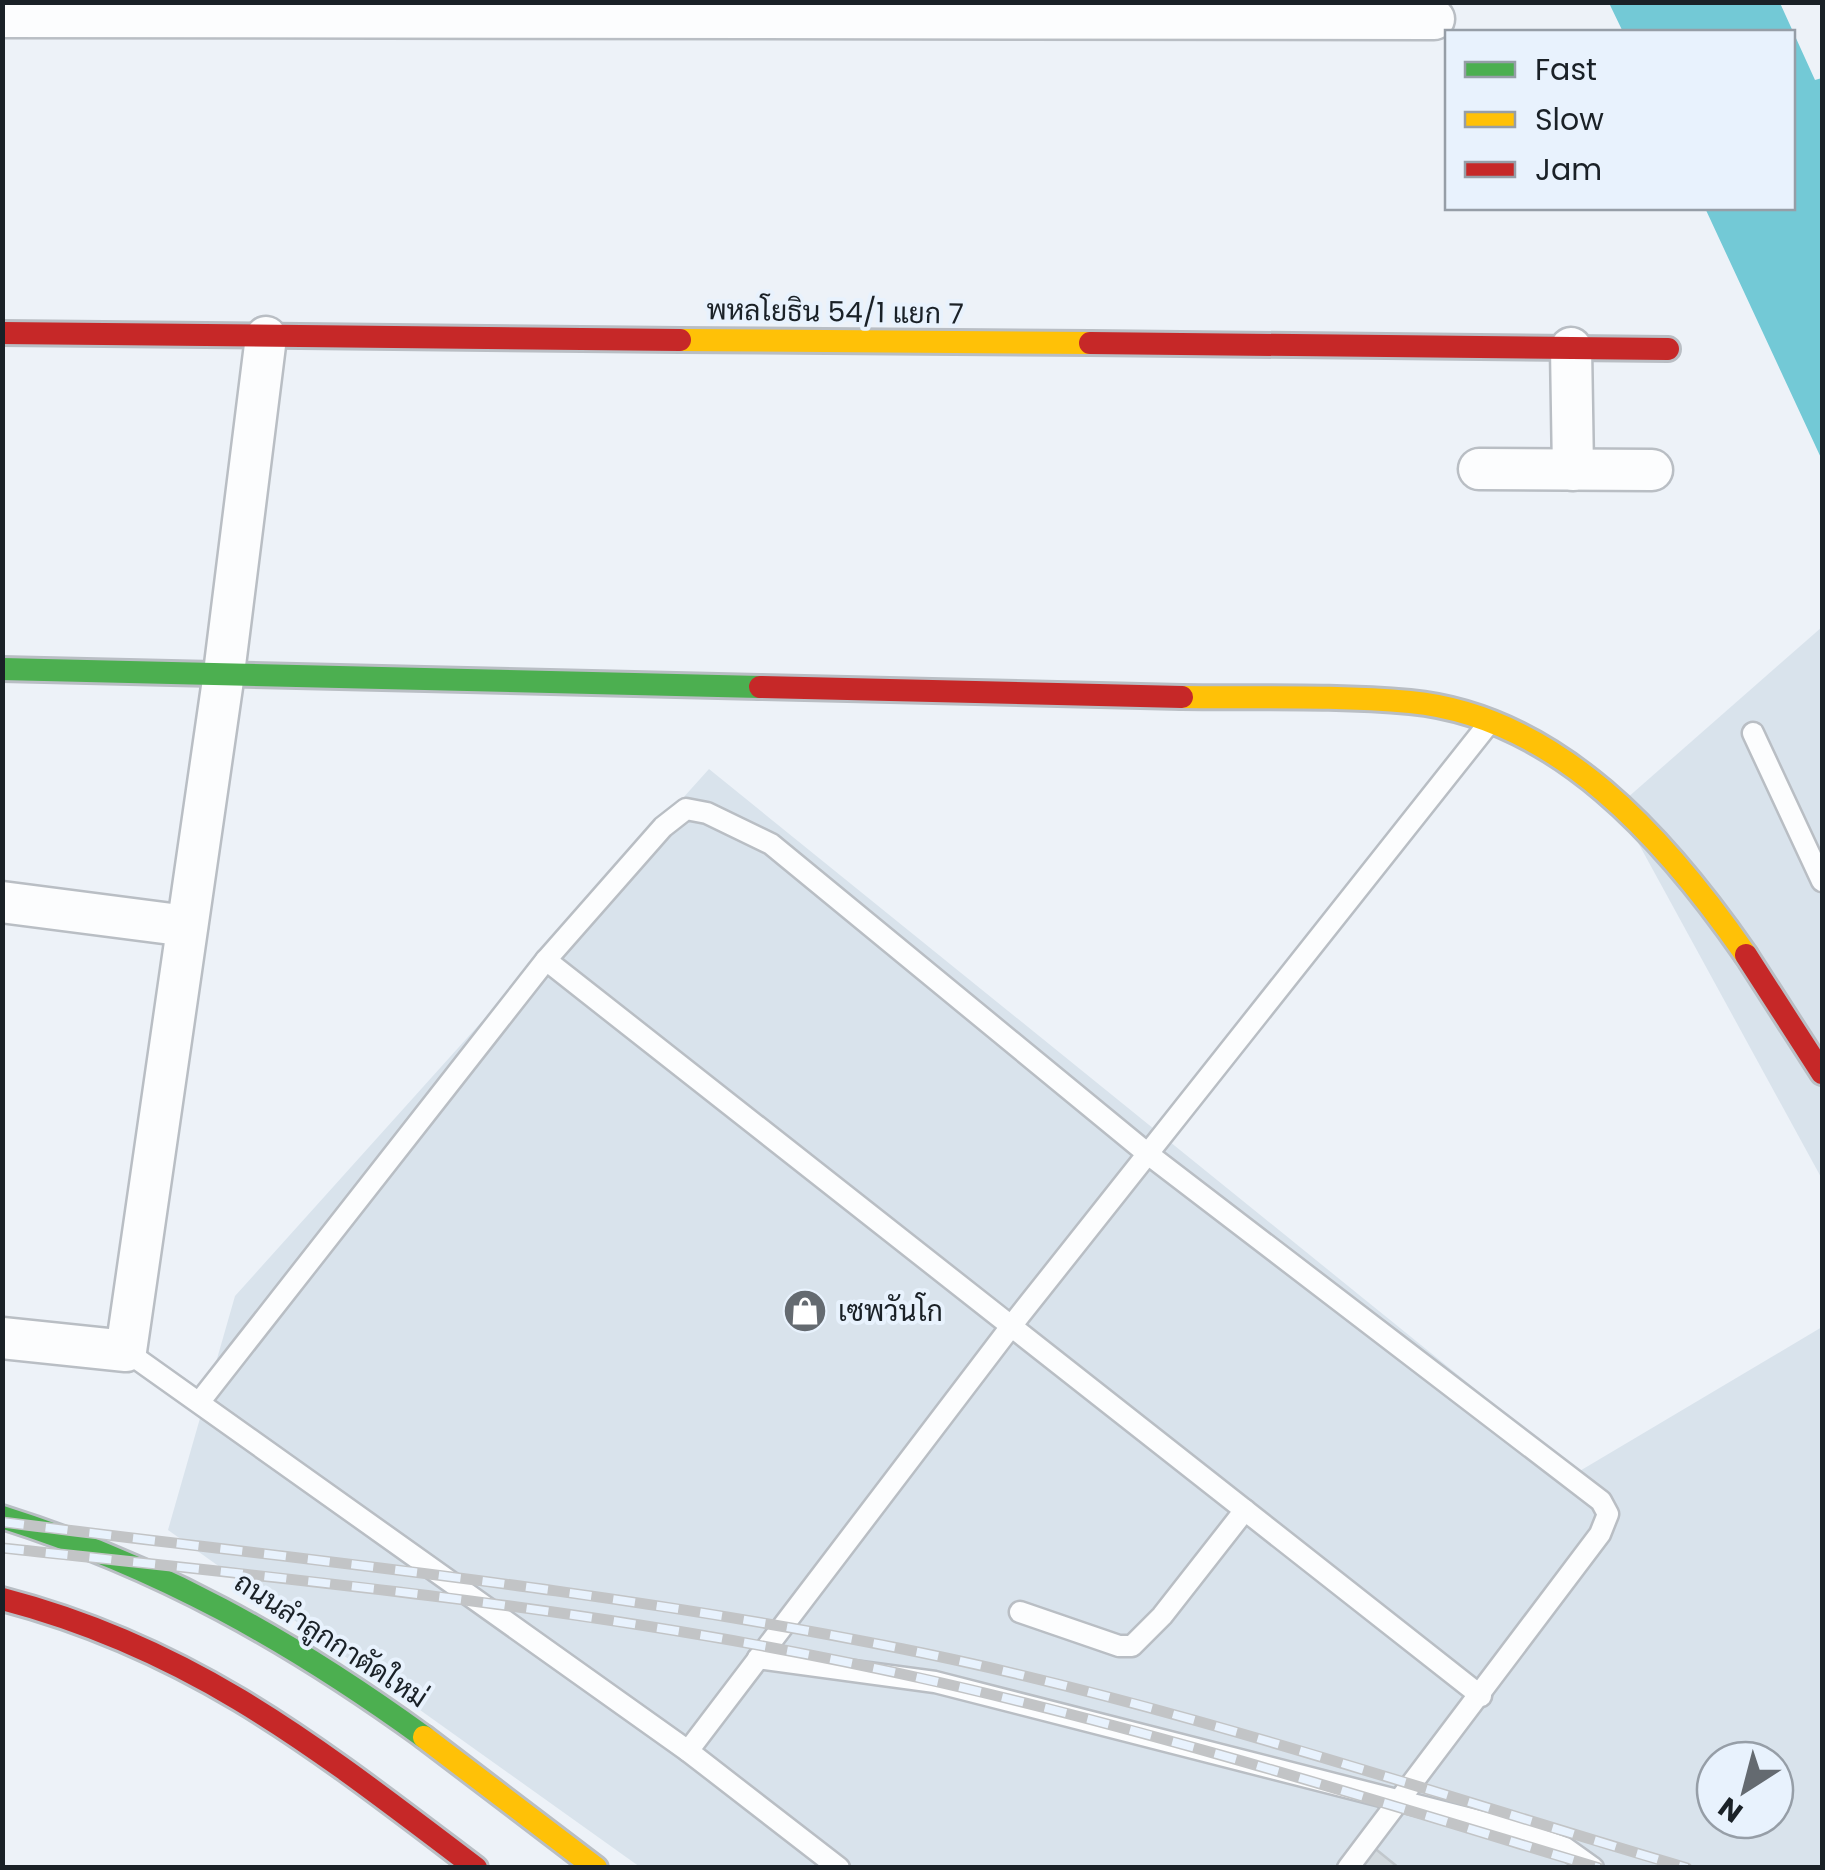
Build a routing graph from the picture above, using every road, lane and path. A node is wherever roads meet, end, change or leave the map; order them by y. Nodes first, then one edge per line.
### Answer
1 (1312, 11) edge
2 (2, 17) edge
3 (1434, 19) dead end
4 (2, 332) edge
5 (266, 337) junction
6 (1570, 348) junction
7 (1668, 349) dead end
8 (1479, 469) dead end
9 (1573, 470) junction
10 (1652, 470) dead end
11 (2, 670) edge
12 (224, 673) junction
13 (1489, 723) junction
14 (1753, 733) dead end
15 (1822, 881) edge
16 (2, 902) edge
17 (187, 926) junction
18 (546, 960) junction
19 (1822, 1073) edge
20 (1148, 1154) junction
21 (1012, 1325) junction
22 (2, 1338) edge
23 (126, 1351) junction
24 (200, 1400) junction
25 (1245, 1510) junction
26 (2, 1518) edge
27 (2, 1599) edge
28 (1020, 1612) dead end
29 (758, 1658) junction
30 (1481, 1696) junction
31 (688, 1751) junction
32 (1397, 1804) junction
33 (476, 1868) edge
34 (596, 1868) edge
35 (839, 1868) edge
36 (1348, 1868) edge
37 (1593, 1868) edge

1 - 2 street
1 - 3 street
4 - 5 street, พหลโยธิน 54/1 แยก 7
5 - 6 street, พหลโยธิน 54/1 แยก 7
5 - 12 street
6 - 7 street, พหลโยธิน 54/1 แยก 7
6 - 9 street
8 - 9 street
9 - 10 street
11 - 12 street
12 - 13 street
12 - 17 street
13 - 19 street
13 - 20 lane
14 - 15 lane
16 - 17 street
17 - 23 street
18 - 20 lane
18 - 21 lane
18 - 24 lane
20 - 21 lane
20 - 30 lane
21 - 25 lane
21 - 29 lane
22 - 23 street
23 - 24 lane
24 - 31 lane
25 - 28 lane
25 - 30 lane
26 - 34 street, ถนนลำลูกกาตัดใหม่
27 - 33 street
29 - 31 lane
29 - 32 lane
30 - 32 lane
31 - 35 lane
32 - 36 lane
32 - 37 lane

